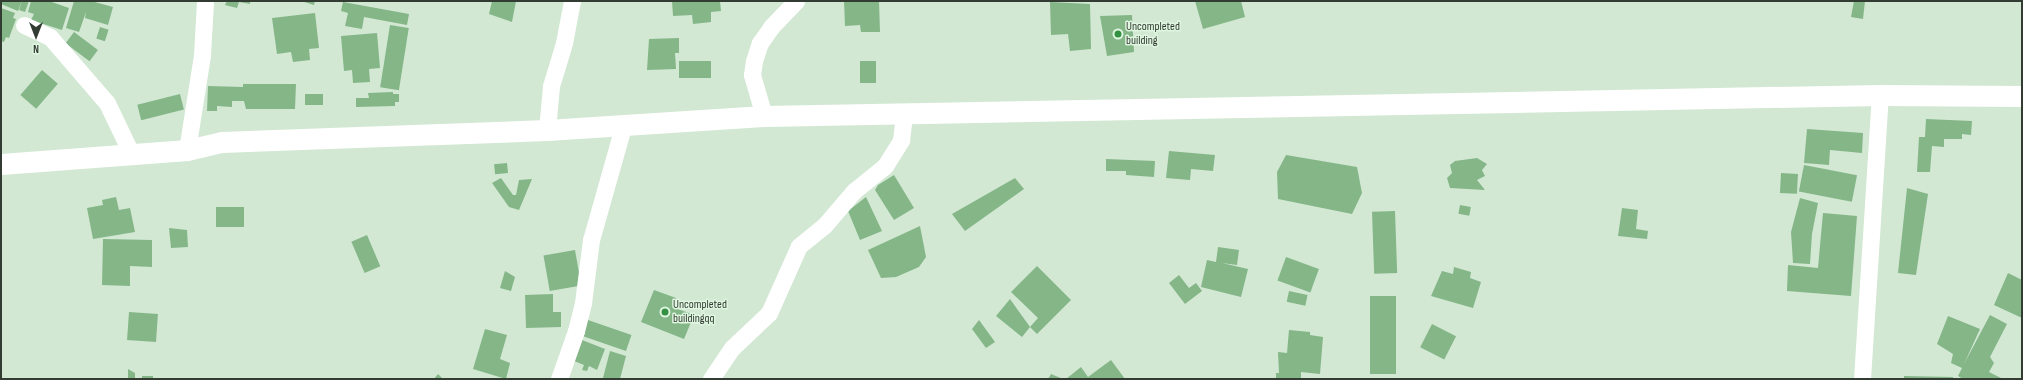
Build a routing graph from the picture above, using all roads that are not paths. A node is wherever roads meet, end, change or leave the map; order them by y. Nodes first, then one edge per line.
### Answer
1 (205, 1) edge
2 (572, 1) edge
3 (796, 1) edge
4 (24, 25) dead end
5 (1880, 95) junction
6 (2022, 96) edge
7 (904, 114) junction
8 (764, 116) junction
9 (623, 127) junction
10 (547, 130) junction
11 (187, 150) junction
12 (131, 153) junction
13 (1, 164) edge
14 (559, 379) edge
15 (711, 379) edge
16 (1862, 379) edge

1 - 11 street
2 - 10 street
3 - 8 street
4 - 12 street
5 - 6 main road
5 - 7 main road
5 - 16 street
7 - 8 main road
7 - 15 street
8 - 9 main road
9 - 10 main road
9 - 14 street
10 - 11 main road
11 - 12 main road
12 - 13 main road

